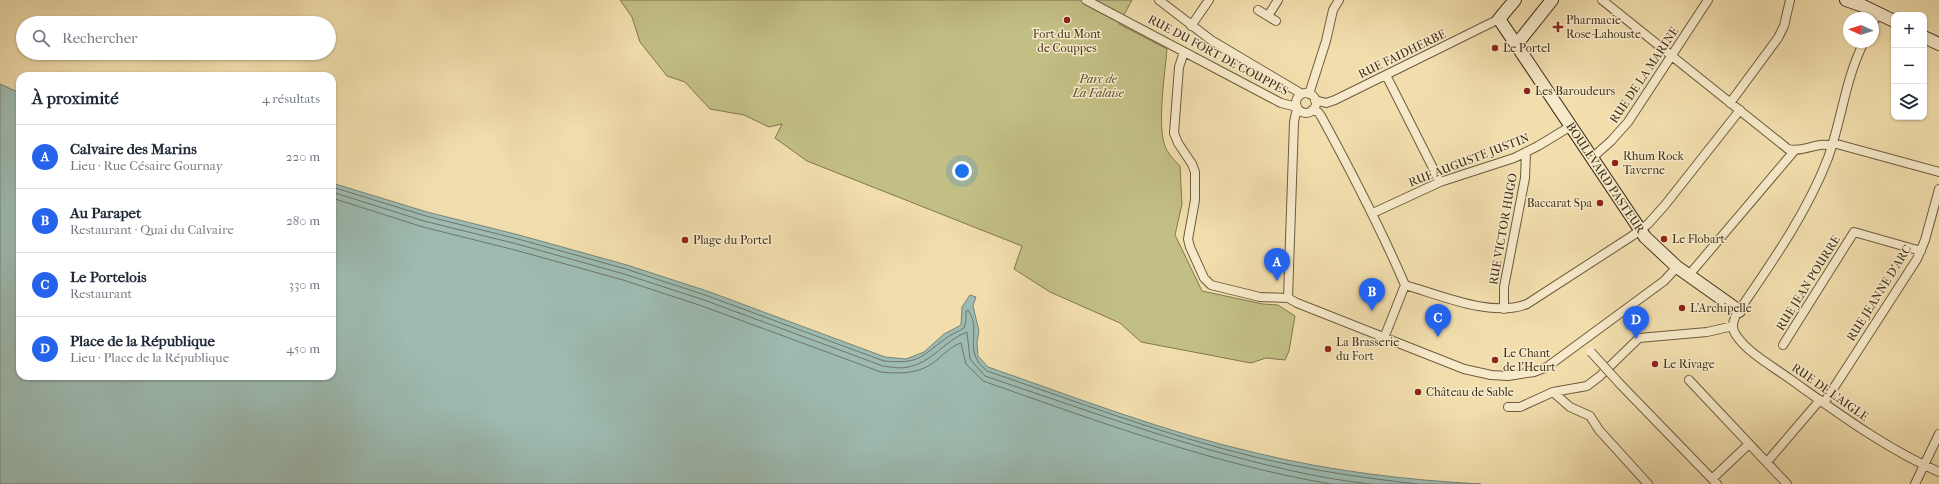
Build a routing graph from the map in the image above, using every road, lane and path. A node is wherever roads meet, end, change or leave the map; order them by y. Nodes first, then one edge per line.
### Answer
1 (1086, 0) edge
2 (1159, 0) edge
3 (1209, 0) edge
4 (1278, 0) edge
5 (1339, 0) edge
6 (1515, 0) edge
7 (1552, 0) edge
8 (1602, 0) edge
9 (1708, 0) edge
10 (1790, 0) edge
11 (1848, 0) edge
12 (1258, 10) dead end
13 (1867, 12) edge
14 (1268, 16) junction
15 (1879, 18) edge
16 (1499, 19) junction
17 (1891, 20) edge
18 (1276, 21) dead end
19 (1191, 26) junction
20 (1927, 38) edge
21 (1939, 44) edge
22 (1516, 45) junction
23 (1861, 48) edge
24 (1184, 52) junction
25 (1672, 56) junction
26 (1386, 75) junction
27 (1308, 96) junction
28 (1730, 103) junction
29 (1297, 107) junction
30 (1312, 110) junction
31 (1740, 110) junction
32 (1571, 126) junction
33 (1832, 144) junction
34 (1795, 150) junction
35 (1526, 152) junction
36 (1592, 158) junction
37 (1939, 172) edge
38 (1440, 182) junction
39 (1939, 189) edge
40 (1373, 213) junction
41 (1640, 230) junction
42 (1921, 251) junction
43 (1677, 266) junction
44 (1690, 275) junction
45 (1405, 285) junction
46 (1288, 298) junction
47 (1504, 309) junction
48 (1739, 311) junction
49 (1733, 326) junction
50 (1384, 338) junction
51 (1583, 342) junction
52 (1783, 345) dead end
53 (1689, 380) dead end
54 (1553, 392) junction
55 (1822, 402) junction
56 (1508, 407) dead end
57 (1939, 434) edge
58 (1749, 444) junction
59 (1767, 462) junction
60 (1924, 465) junction
61 (1939, 472) edge
62 (1714, 482) edge
63 (1648, 484) edge
64 (1787, 484) edge
65 (1915, 484) edge

1 - 24 street, RUE DU FORT DE COUPPES
2 - 19 street
3 - 19 street
4 - 14 street
5 - 27 street
6 - 16 street
7 - 22 street
8 - 25 street
9 - 25 street, RUE DE LA MARINE
10 - 28 street
11 - 13 street
12 - 14 street
14 - 18 street
15 - 17 street
16 - 22 street, BOULEVARD PASTEUR
16 - 26 street, RUE FAIDHERBE
19 - 27 street
20 - 21 street
22 - 32 street, BOULEVARD PASTEUR
23 - 33 street
24 - 29 street, RUE DU FORT DE COUPPES
24 - 46 street
25 - 28 street
25 - 36 street, RUE DE LA MARINE
26 - 27 street, RUE FAIDHERBE
26 - 38 street
27 - 29 street
27 - 30 street
28 - 31 street
29 - 30 street
29 - 46 street
30 - 40 street
31 - 34 street
31 - 41 street
32 - 35 street, RUE AUGUSTE JUSTIN
32 - 36 street, BOULEVARD PASTEUR
33 - 34 street
33 - 37 street
33 - 48 street
34 - 44 street
35 - 38 street, RUE AUGUSTE JUSTIN
35 - 47 street, RUE VICTOR HUGO
36 - 41 street, BOULEVARD PASTEUR
38 - 40 street, RUE AUGUSTE JUSTIN
39 - 42 street, RUE JEANNE D'ARC
40 - 45 street
41 - 43 street, BOULEVARD PASTEUR
41 - 47 street
42 - 52 street, RUE JEAN POURRE
42 - 55 street, RUE JEANNE D'ARC
43 - 44 street, BOULEVARD PASTEUR
43 - 51 street
44 - 48 street, BOULEVARD PASTEUR
45 - 47 street
45 - 50 street
46 - 50 street
48 - 49 street
49 - 54 street
49 - 55 street, RUE DE L'AIGLE
50 - 51 street
51 - 62 street, bridge
53 - 58 street
54 - 56 street
54 - 63 street
55 - 59 street, RUE JEANNE D'ARC
55 - 60 street, RUE DE L'AIGLE
57 - 60 street
58 - 59 street
58 - 62 street
59 - 64 street
60 - 61 street, RUE DE L'AIGLE
60 - 65 street

